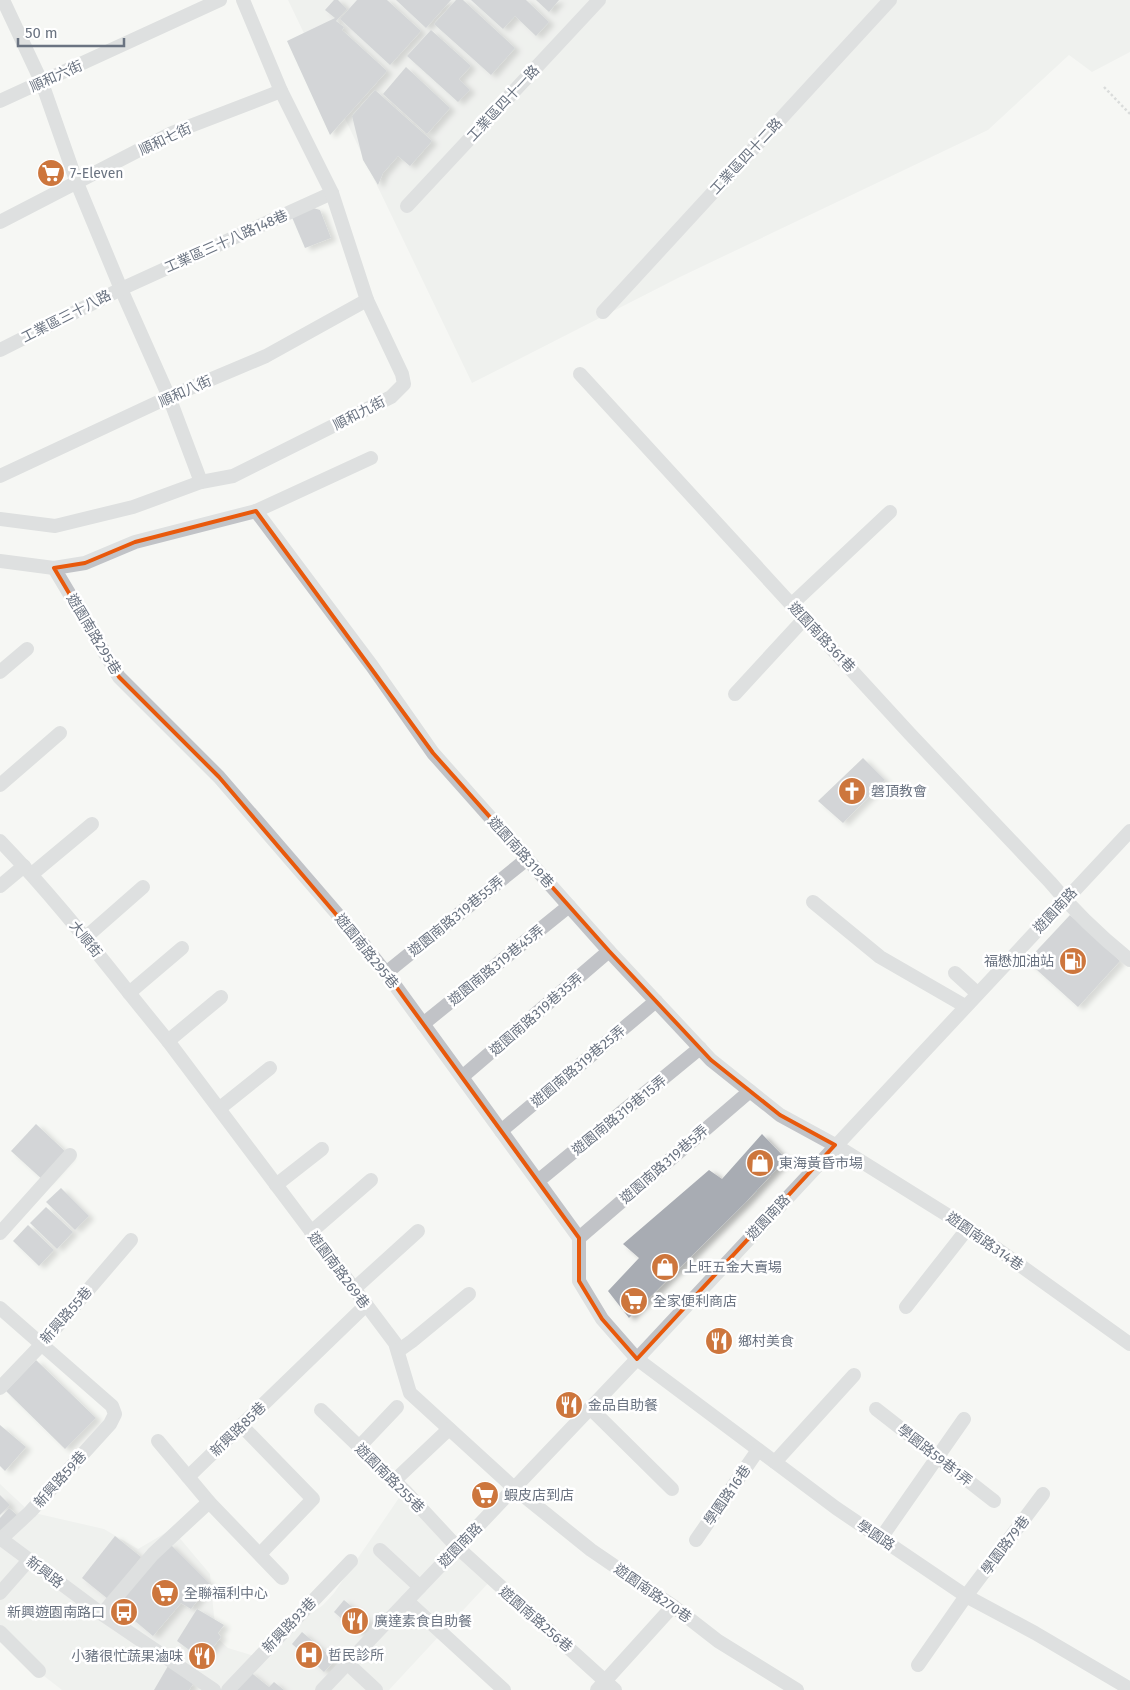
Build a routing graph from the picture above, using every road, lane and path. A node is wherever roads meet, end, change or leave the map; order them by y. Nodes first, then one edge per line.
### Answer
1 (3, 0) edge
2 (220, 0) edge
3 (243, 0) edge
4 (599, 0) edge
5 (890, 0) edge
6 (42, 83) junction
7 (1104, 87) dead end
8 (281, 91) junction
9 (0, 101) edge
10 (1130, 114) edge
11 (77, 183) junction
12 (332, 193) junction
13 (407, 206) dead end
14 (0, 222) edge
15 (121, 288) junction
16 (367, 300) junction
17 (603, 312) dead end
18 (0, 350) edge
19 (580, 374) dead end
20 (169, 397) junction
21 (371, 458) dead end
22 (0, 476) edge
23 (201, 482) junction
24 (256, 511) junction
25 (890, 512) dead end
26 (0, 519) edge
27 (0, 561) edge
28 (54, 568) junction
29 (792, 604) junction
30 (805, 618) junction
31 (27, 650) dead end
32 (0, 672) edge
33 (735, 694) dead end
34 (60, 734) dead end
35 (0, 785) edge
36 (92, 824) dead end
37 (1130, 830) edge
38 (0, 841) edge
39 (527, 859) junction
40 (28, 870) junction
41 (0, 886) edge
42 (143, 887) dead end
43 (1064, 900) junction
44 (813, 902) dead end
45 (569, 906) junction
46 (86, 938) junction
47 (182, 948) dead end
48 (609, 951) junction
49 (1130, 960) edge
50 (955, 973) dead end
51 (386, 974) junction
52 (129, 993) junction
53 (977, 994) junction
54 (221, 997) dead end
55 (656, 1001) junction
56 (965, 1006) junction
57 (423, 1024) junction
58 (168, 1041) junction
59 (700, 1048) junction
60 (270, 1068) dead end
61 (462, 1077) junction
62 (750, 1091) junction
63 (220, 1108) junction
64 (501, 1130) junction
65 (835, 1145) junction
66 (322, 1149) dead end
67 (70, 1155) dead end
68 (371, 1180) dead end
69 (538, 1182) junction
70 (276, 1185) junction
71 (968, 1228) junction
72 (418, 1231) dead end
73 (311, 1232) junction
74 (0, 1233) edge
75 (579, 1238) junction
76 (131, 1240) dead end
77 (354, 1289) junction
78 (469, 1294) dead end
79 (366, 1305) junction
80 (906, 1307) dead end
81 (0, 1308) edge
82 (1130, 1344) edge
83 (41, 1345) junction
84 (398, 1351) junction
85 (637, 1359) junction
86 (854, 1375) dead end
87 (0, 1388) edge
88 (397, 1407) dead end
89 (590, 1408) junction
90 (876, 1408) dead end
91 (322, 1410) dead end
92 (964, 1419) dead end
93 (241, 1425) junction
94 (449, 1429) junction
95 (158, 1441) dead end
96 (359, 1447) junction
97 (758, 1450) junction
98 (937, 1458) junction
99 (775, 1462) junction
100 (188, 1477) junction
101 (394, 1481) junction
102 (514, 1488) junction
103 (672, 1489) dead end
104 (1043, 1494) dead end
105 (994, 1500) dead end
106 (209, 1502) junction
107 (881, 1538) junction
108 (1, 1539) edge
109 (696, 1540) dead end
110 (457, 1548) junction
111 (380, 1550) dead end
112 (260, 1554) junction
113 (29, 1560) junction
114 (351, 1561) dead end
115 (282, 1578) dead end
116 (420, 1587) junction
117 (0, 1593) edge
118 (966, 1596) junction
119 (407, 1601) junction
120 (673, 1606) junction
121 (102, 1614) junction
122 (0, 1632) edge
123 (348, 1664) junction
124 (918, 1665) dead end
125 (39, 1671) dead end
126 (606, 1687) edge
127 (1130, 1689) edge
128 (214, 1690) edge
129 (228, 1690) edge
130 (322, 1690) edge
131 (376, 1690) edge
132 (504, 1690) edge
133 (797, 1690) edge

1 - 6 street, 工業區三十八路
2 - 6 street, 順和六街
3 - 8 street, 順和九街
4 - 13 street, 工業區四十一路
5 - 17 street, 工業區四十二路
6 - 9 street, 順和六街
6 - 11 street, 工業區三十八路
7 - 10 path
8 - 11 street, 順和七街
8 - 12 street, 順和九街
11 - 14 street, 順和七街
11 - 15 street, 工業區三十八路
12 - 15 street, 工業區三十八路148巷
12 - 16 street, 順和九街
15 - 18 street, 工業區三十八路
15 - 20 street
16 - 20 street, 順和八街
16 - 23 street, 順和九街
19 - 29 street, 遊園南路361巷
20 - 22 street, 順和八街
20 - 23 street
21 - 24 street
23 - 26 street, 順和九街
24 - 28 street
24 - 39 street, 遊園南路319巷
25 - 29 street
27 - 28 street
28 - 51 street, 遊園南路295巷
29 - 30 street, 遊園南路361巷
30 - 33 street
30 - 43 street, 遊園南路361巷
31 - 32 street
34 - 35 street
36 - 40 street
37 - 43 street, 遊園南路
38 - 40 street, 大順街
39 - 45 street, 遊園南路319巷
39 - 51 street, 遊園南路319巷55弄
40 - 41 street
40 - 46 street, 大順街
42 - 46 street
43 - 49 street, 遊園南路361巷
43 - 53 street, 遊園南路
44 - 56 street
45 - 48 street, 遊園南路319巷
45 - 57 street, 遊園南路319巷45弄
46 - 52 street, 大順街
47 - 52 street
48 - 55 street, 遊園南路319巷
48 - 61 street, 遊園南路319巷35弄
50 - 53 street
51 - 57 street, 遊園南路295巷
52 - 58 street, 大順街
53 - 56 street, 遊園南路
54 - 58 street
55 - 59 street, 遊園南路319巷
55 - 64 street, 遊園南路319巷25弄
56 - 65 street, 遊園南路
57 - 61 street, 遊園南路295巷
58 - 63 street, 遊園南路269巷
59 - 62 street, 遊園南路319巷
59 - 69 street, 遊園南路319巷15弄
60 - 63 street
61 - 64 street, 遊園南路295巷
62 - 65 street, 遊園南路319巷
62 - 75 street, 遊園南路319巷5弄
63 - 70 street, 遊園南路269巷
64 - 69 street, 遊園南路295巷
65 - 71 street, 遊園南路314巷
65 - 85 street, 遊園南路
66 - 70 street
67 - 74 street
68 - 73 street
69 - 75 street, 遊園南路295巷
70 - 73 street, 遊園南路269巷
71 - 80 street
71 - 82 street, 遊園南路314巷
72 - 77 street
73 - 77 street, 遊園南路269巷
75 - 85 street
76 - 83 street, 新興路55巷
77 - 79 street, 遊園南路269巷
78 - 84 street
79 - 84 street, 遊園南路269巷
79 - 93 street, 新興路85巷
81 - 83 street
83 - 87 street, 新興路55巷
83 - 108 street, 新興路59巷
84 - 94 street, 遊園南路269巷
85 - 89 street, 遊園南路
85 - 97 street, 學園路
86 - 99 street
88 - 96 street
89 - 102 street, 遊園南路
89 - 103 street
90 - 98 street, 學園路59巷1弄
91 - 96 street, 遊園南路255巷
92 - 98 street
93 - 100 street, 新興路85巷
93 - 112 street
94 - 101 street
94 - 102 street, 遊園南路269巷
95 - 100 street
96 - 101 street, 遊園南路255巷
97 - 99 street, 學園路
97 - 109 street, 學園路16巷
98 - 105 street, 學園路59巷1弄
98 - 107 street
99 - 107 street, 學園路
100 - 106 street
101 - 110 street, 遊園南路255巷
102 - 110 street, 遊園南路
102 - 120 street, 遊園南路270巷
104 - 118 street, 學園路79巷
106 - 112 street
106 - 121 street
107 - 118 street, 學園路
108 - 113 street, 新興路
110 - 116 street, 遊園南路
110 - 126 street, 遊園南路256巷
111 - 116 street
112 - 115 street
113 - 117 street
113 - 121 street, 新興路
114 - 129 street, 新興路93巷
116 - 119 street, 遊園南路
118 - 124 street, 學園路79巷
118 - 127 street, 學園路
119 - 123 street, 遊園南路
119 - 132 street
120 - 126 street
120 - 133 street, 遊園南路270巷
121 - 128 street, 新興路
122 - 125 street
123 - 130 street, 遊園南路
123 - 131 street

